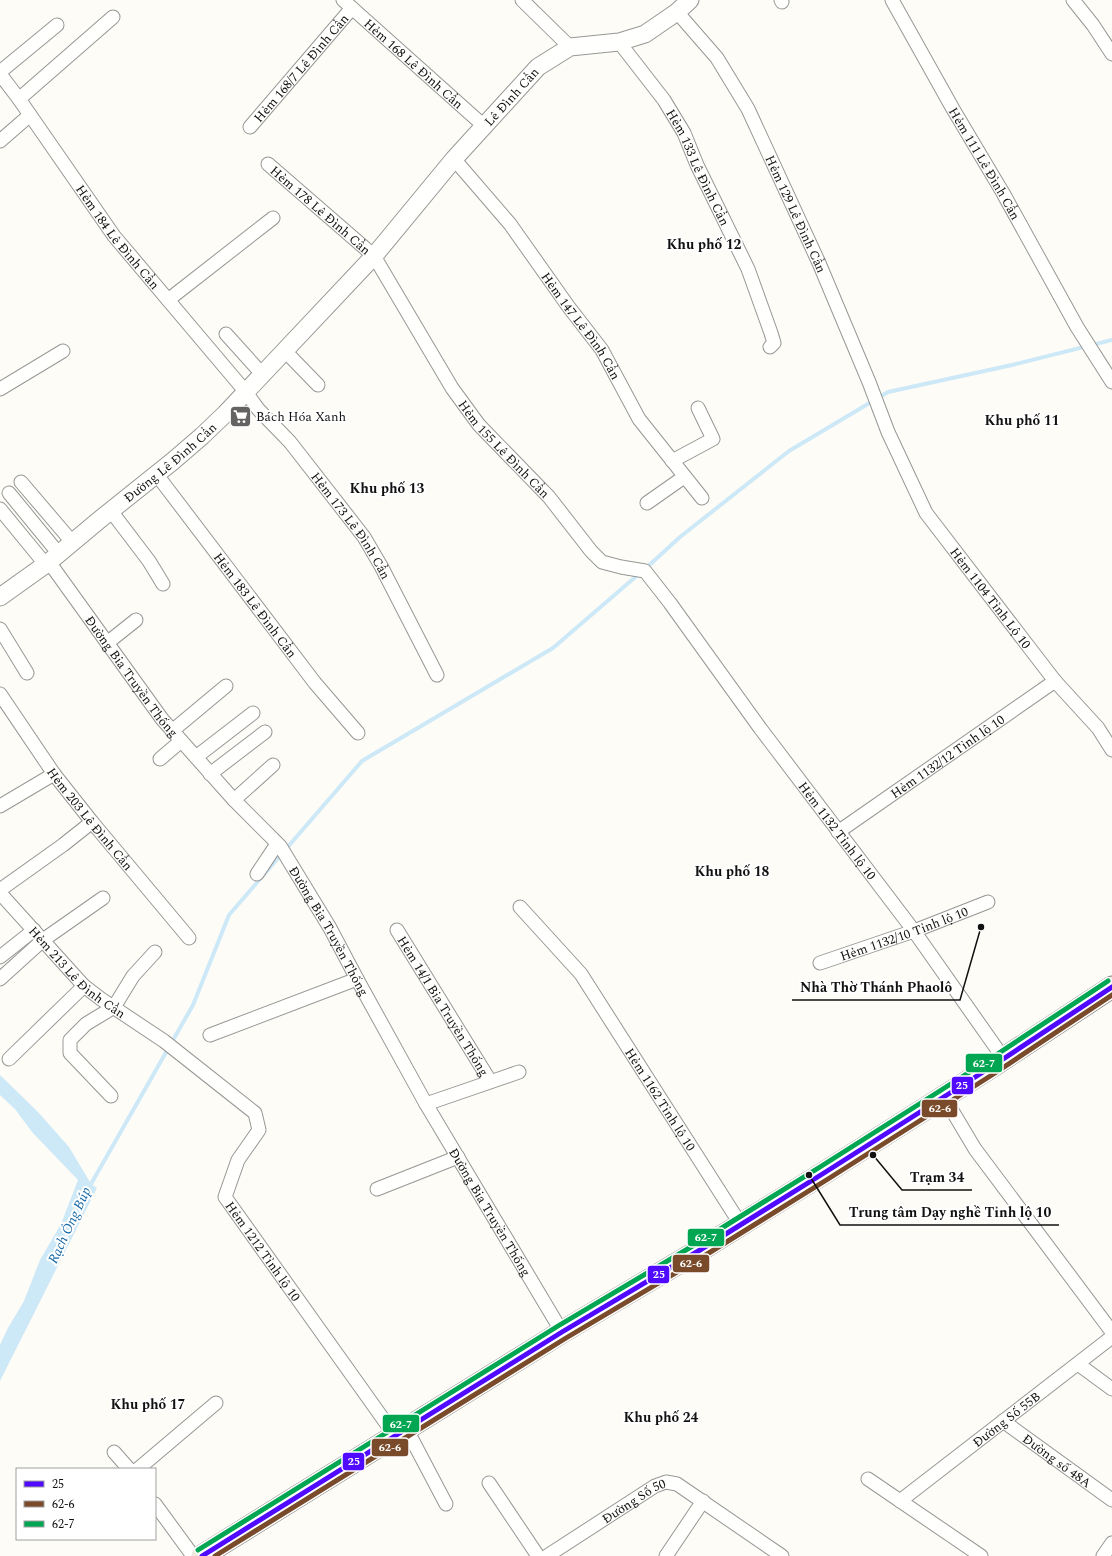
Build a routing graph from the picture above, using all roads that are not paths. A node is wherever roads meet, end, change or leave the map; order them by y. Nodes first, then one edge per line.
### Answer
1 (522, 0) edge
2 (690, 0) edge
3 (892, 0) edge
4 (1073, 0) edge
5 (348, 4) edge
6 (677, 12) junction
7 (113, 17) dead end
8 (57, 25) dead end
9 (619, 42) junction
10 (570, 47) junction
11 (1112, 54) edge
12 (0, 73) edge
13 (19, 99) junction
14 (30, 115) junction
15 (484, 126) junction
16 (250, 127) dead end
17 (0, 141) edge
18 (454, 159) junction
19 (268, 164) dead end
20 (273, 218) dead end
21 (374, 256) junction
22 (168, 300) junction
23 (226, 334) dead end
24 (770, 347) dead end
25 (284, 350) junction
26 (63, 351) dead end
27 (1108, 369) edge
28 (262, 374) junction
29 (1112, 382) edge
30 (318, 385) dead end
31 (0, 389) edge
32 (245, 391) junction
33 (698, 408) dead end
34 (888, 432) joint
35 (672, 462) junction
36 (157, 475) junction
37 (684, 477) junction
38 (21, 482) dead end
39 (9, 493) dead end
40 (702, 498) dead end
41 (647, 503) dead end
42 (0, 510) edge
43 (111, 511) junction
44 (73, 543) junction
45 (52, 560) junction
46 (163, 584) dead end
47 (0, 597) edge
48 (670, 603) joint
49 (136, 620) dead end
50 (0, 629) edge
51 (107, 643) junction
52 (27, 673) dead end
53 (437, 675) dead end
54 (1055, 681) junction
55 (226, 686) dead end
56 (0, 694) edge
57 (253, 714) dead end
58 (172, 730) junction
59 (265, 732) dead end
60 (358, 733) dead end
61 (181, 741) junction
62 (1112, 750) edge
63 (196, 757) junction
64 (160, 759) dead end
65 (273, 765) dead end
66 (54, 774) junction
67 (210, 774) junction
68 (234, 800) junction
69 (0, 806) edge
70 (92, 822) junction
71 (838, 832) junction
72 (279, 845) junction
73 (257, 874) dead end
74 (0, 891) edge
75 (104, 898) dead end
76 (988, 902) dead end
77 (520, 907) dead end
78 (397, 930) dead end
79 (914, 931) junction
80 (39, 935) junction
81 (189, 938) dead end
82 (155, 952) dead end
83 (0, 957) edge
84 (820, 963) dead end
85 (0, 979) edge
86 (357, 979) junction
87 (84, 986) junction
88 (1112, 987) edge
89 (114, 1007) junction
90 (210, 1034) dead end
91 (164, 1041) joint
92 (9, 1059) dead end
93 (1004, 1059) junction
94 (519, 1072) dead end
95 (490, 1081) junction
96 (111, 1096) dead end
97 (944, 1097) junction
98 (426, 1104) junction
99 (458, 1157) junction
100 (377, 1189) dead end
101 (741, 1225) junction
102 (562, 1332) junction
103 (1112, 1332) edge
104 (1112, 1337) edge
105 (1078, 1364) junction
106 (1112, 1389) edge
107 (216, 1403) dead end
108 (1003, 1421) junction
109 (401, 1433) junction
110 (114, 1452) dead end
111 (128, 1468) edge
112 (139, 1468) edge
113 (868, 1479) dead end
114 (489, 1483) dead end
115 (1112, 1500) edge
116 (703, 1501) junction
117 (900, 1501) junction
118 (446, 1504) dead end
119 (156, 1505) edge
120 (1112, 1544) edge
121 (215, 1552) edge
122 (193, 1556) edge
123 (538, 1556) edge
124 (547, 1556) edge
125 (666, 1556) edge
126 (782, 1556) edge
127 (982, 1556) edge
128 (1103, 1556) edge

1 - 10 street
2 - 6 street, Lê Đình Cẩn
3 - 27 street, Hẻm 111 Lê Đình Cẩn
4 - 11 street
5 - 15 street, Hẻm 168 Lê Đình Cẩn
5 - 16 street, Hẻm 168/7 Lê Đình Cẩn
6 - 9 street, Lê Đình Cẩn
6 - 34 street, Hẻm 129 Lê Đình Cẩn
7 - 13 street
8 - 12 street
9 - 10 street, Lê Đình Cẩn
9 - 24 street, Hẻm 133 Lê Đình Cẩn
10 - 15 street, Lê Đình Cẩn
12 - 13 street, Hẻm 184 Lê Đình Cẩn
13 - 14 street, Hẻm 184 Lê Đình Cẩn
14 - 17 street
14 - 22 street, Hẻm 184 Lê Đình Cẩn
15 - 18 street, Lê Đình Cẩn
18 - 21 street, Lê Đình Cẩn
18 - 35 street, Hẻm 147 Lê Đình Cẩn
19 - 21 street, Hẻm 178 Lê Đình Cẩn
20 - 22 street
21 - 25 street, Đường Lê Đình Cẩn
21 - 48 street, Hẻm 155 Lê Đình Cẩn
22 - 32 street, Hẻm 184 Lê Đình Cẩn
23 - 28 street
25 - 28 street, Đường Lê Đình Cẩn
25 - 30 street
26 - 31 street
27 - 29 street, Hẻm 111 Lê Đình Cẩn
28 - 32 street, Đường Lê Đình Cẩn
32 - 36 street, Đường Lê Đình Cẩn
32 - 53 street, Hẻm 173 Lê Đình Cẩn
33 - 35 street
34 - 54 street, Hẻm 1104 Tỉnh Lộ 10
35 - 37 street, Hẻm 147 Lê Đình Cẩn
36 - 43 street, Đường Lê Đình Cẩn
36 - 60 street, Hẻm 183 Lê Đình Cẩn
37 - 40 street, Hẻm 147 Lê Đình Cẩn
37 - 41 street
38 - 44 street
39 - 45 street
42 - 45 street
43 - 44 street, Đường Lê Đình Cẩn
43 - 46 street
44 - 45 street, Đường Lê Đình Cẩn
45 - 47 street, Đường Lê Đình Cẩn
45 - 51 street, Đường Bia Truyền Thống
48 - 71 street, Hẻm 1132 Tỉnh lộ 10
49 - 51 street
50 - 52 street
51 - 58 street, Đường Bia Truyền Thống
54 - 62 street, Hẻm 1104 Tỉnh Lộ 10
54 - 71 street, Hẻm 1132/12 Tỉnh lộ 10
55 - 58 street
56 - 66 street, Hẻm 203 Lê Đình Cẩn
57 - 63 street
58 - 61 street, Đường Bia Truyền Thống
59 - 67 street
61 - 63 street, Đường Bia Truyền Thống
61 - 64 street
63 - 67 street, Đường Bia Truyền Thống
65 - 68 street
66 - 69 street
66 - 70 street, Hẻm 203 Lê Đình Cẩn
67 - 68 street, Đường Bia Truyền Thống
68 - 72 street, Đường Bia Truyền Thống
70 - 74 street
70 - 81 street, Hẻm 203 Lê Đình Cẩn
71 - 79 street, Hẻm 1132 Tỉnh lộ 10
72 - 73 street
72 - 86 street, Đường Bia Truyền Thống
74 - 80 street, Hẻm 213 Lê Đình Cẩn
75 - 80 street
76 - 79 street, Hẻm 1132/10 Tỉnh lộ 10
77 - 101 street, Hẻm 1162 Tỉnh lộ 10
78 - 95 street, Hẻm 14/1 Bia Truyền Thống
79 - 84 street, Hẻm 1132/10 Tỉnh lộ 10
79 - 93 street, Hẻm 1132 Tỉnh lộ 10
80 - 83 street
80 - 85 street
80 - 87 street, Hẻm 213 Lê Đình Cẩn
82 - 89 street
86 - 90 street
86 - 98 street, Đường Bia Truyền Thống
87 - 89 street, Hẻm 213 Lê Đình Cẩn
87 - 92 street
88 - 93 main road
89 - 91 street, Hẻm 213 Lê Đình Cẩn
89 - 96 street
91 - 109 street, Hẻm 1212 Tỉnh lộ 10
93 - 97 main road
94 - 95 street
95 - 98 street
97 - 101 main road
97 - 103 street
98 - 99 street, Đường Bia Truyền Thống
99 - 100 street
99 - 102 street, Đường Bia Truyền Thống
101 - 102 main road
102 - 109 main road
104 - 105 street, Đường Số 55B
105 - 106 street
105 - 108 street, Đường Số 55B
107 - 112 street
108 - 115 street, Đường số 48A
108 - 117 street, Đường Số 55B
109 - 118 street
109 - 121 main road
110 - 111 street
113 - 117 street
114 - 123 street
116 - 124 street, Đường Số 50
116 - 125 street
116 - 126 street, Đường Số 50
117 - 127 street
119 - 122 street
120 - 128 street

